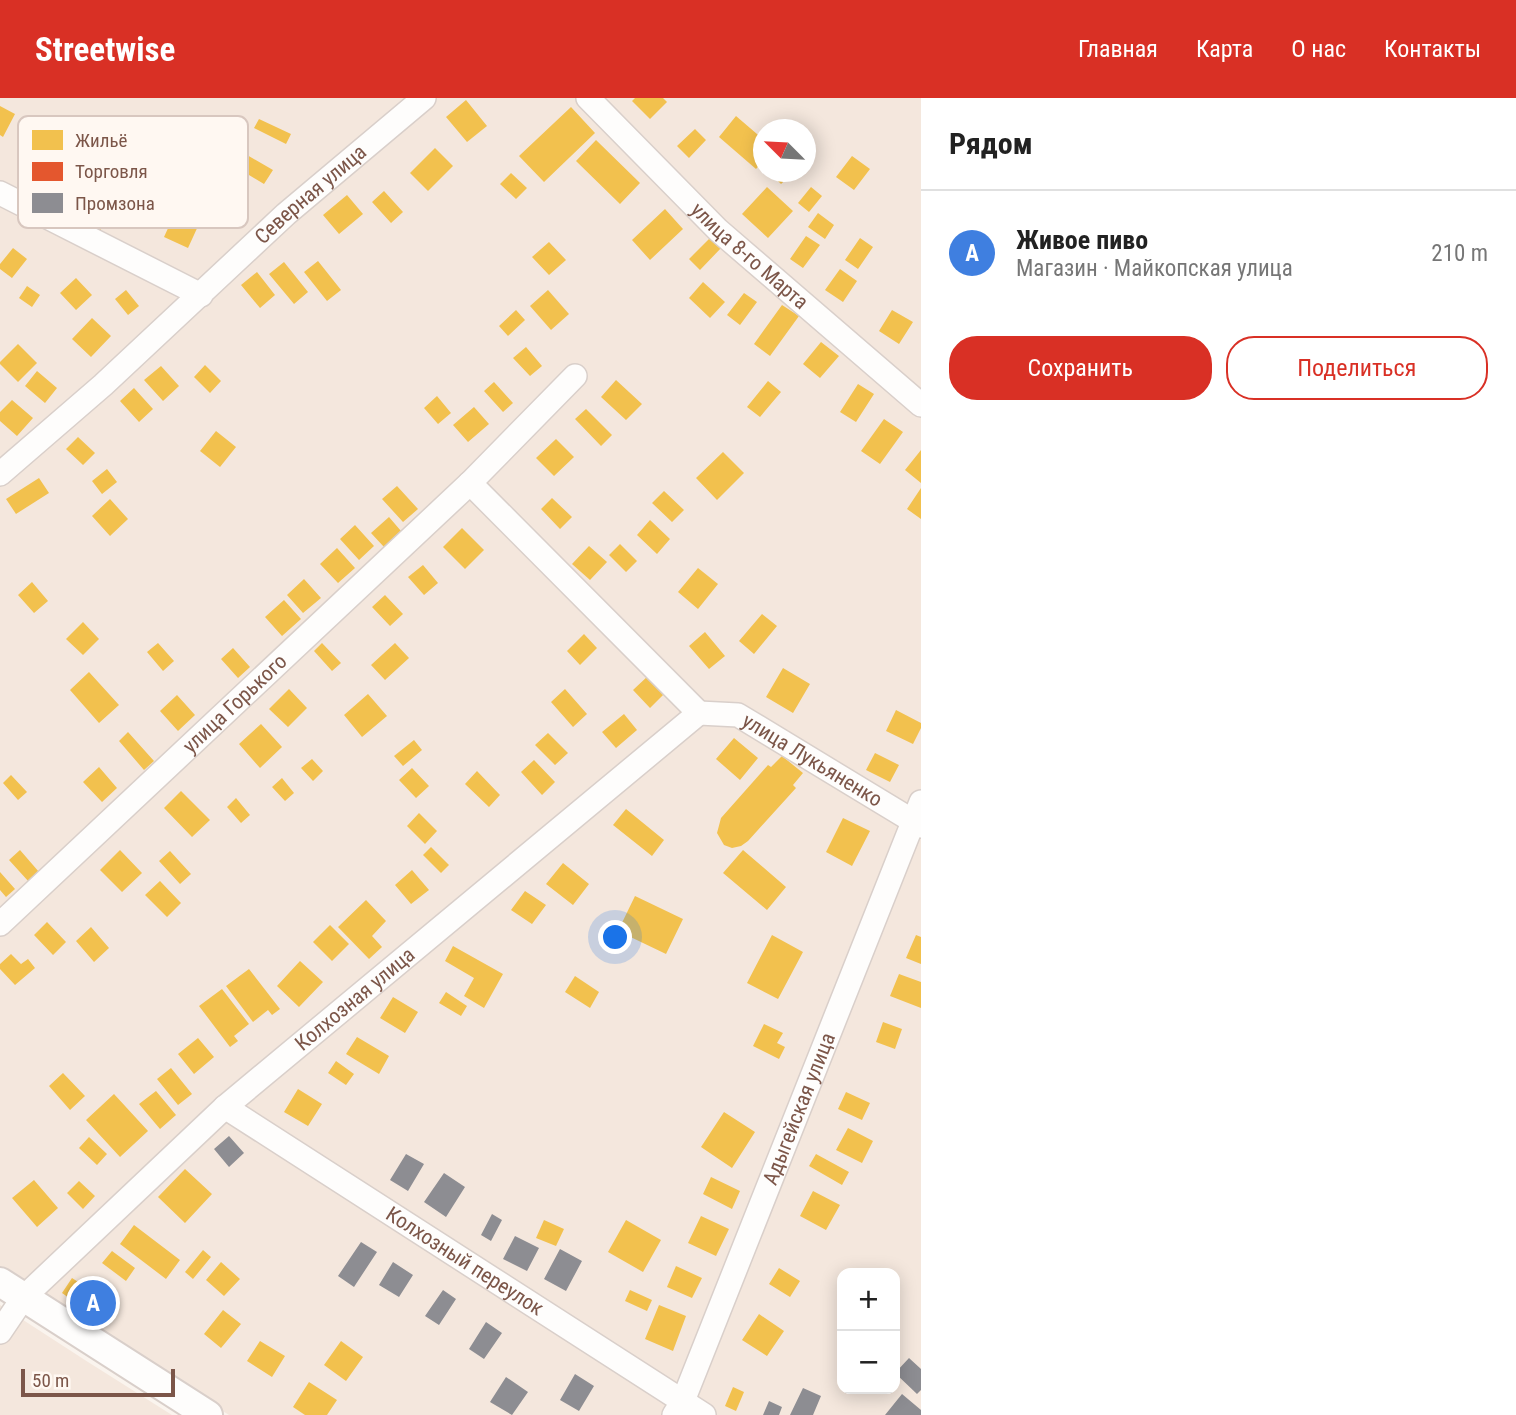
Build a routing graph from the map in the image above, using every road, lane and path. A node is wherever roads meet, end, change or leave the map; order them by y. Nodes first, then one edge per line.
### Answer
1 (424, 98) edge
2 (588, 98) edge
3 (0, 193) edge
4 (18, 202) edge
5 (69, 228) edge
6 (201, 295) junction
7 (575, 376) dead end
8 (921, 405) edge
9 (0, 474) edge
10 (470, 483) junction
11 (699, 713) junction
12 (918, 816) edge
13 (0, 924) edge
14 (225, 1107) junction
15 (0, 1282) edge
16 (23, 1298) junction
17 (0, 1332) edge
18 (679, 1408) edge
19 (208, 1415) edge
20 (704, 1415) edge

1 - 6 street, Северная улица
2 - 8 street, улица 8-го Марта
3 - 4 street
5 - 6 street
6 - 9 street, Северная улица
7 - 10 street, улица Горького
10 - 11 street
10 - 13 street, улица Горького
11 - 12 street, улица Лукьяненко
11 - 14 street, Колхозная улица
12 - 18 street, Адыгейская улица
14 - 16 street, Колхозная улица
14 - 18 street, Колхозный переулок
15 - 16 street
16 - 17 street, Колхозная улица
16 - 19 street
18 - 20 street, Колхозный переулок

